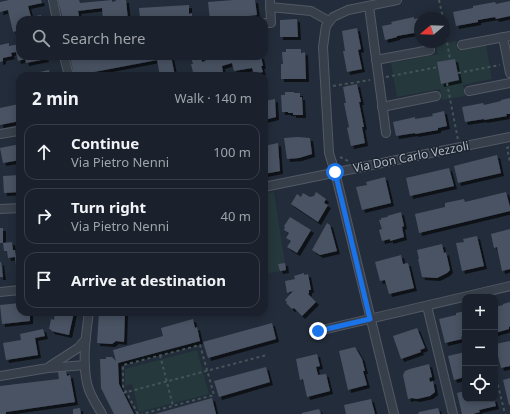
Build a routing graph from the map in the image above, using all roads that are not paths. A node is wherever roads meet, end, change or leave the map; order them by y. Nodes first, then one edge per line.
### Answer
1 (52, 0) edge
2 (397, 0) edge
3 (270, 3) edge
4 (370, 6) junction
5 (56, 16) edge
6 (329, 21) junction
7 (268, 23) edge
8 (507, 37) edge
9 (462, 45) dead end
10 (430, 50) dead end
11 (65, 60) edge
12 (376, 60) junction
13 (68, 72) edge
14 (510, 73) edge
15 (510, 83) edge
16 (469, 91) dead end
17 (436, 96) dead end
18 (382, 107) junction
19 (16, 131) edge
20 (386, 133) dead end
21 (0, 134) edge
22 (510, 137) edge
23 (335, 172) junction
24 (268, 186) edge
25 (16, 208) edge
26 (0, 209) edge
27 (510, 286) edge
28 (16, 290) edge
29 (0, 292) edge
30 (427, 306) junction
31 (89, 316) edge
32 (370, 319) junction
33 (318, 331) dead end
34 (86, 339) junction
35 (85, 365) junction
36 (48, 368) junction
37 (0, 376) edge
38 (102, 414) edge
39 (394, 414) edge
40 (453, 414) edge

1 - 5 street
2 - 4 street
3 - 6 street
3 - 7 street
4 - 6 street
4 - 12 street
6 - 23 street
8 - 9 street
8 - 14 street
10 - 12 street
11 - 13 street
12 - 18 street
15 - 16 street
17 - 18 street
18 - 20 street
19 - 21 street
22 - 23 street, Via Don Carlo Vezzoli
23 - 24 street, Via Don Carlo Vezzoli
23 - 32 street
25 - 26 street
27 - 30 street
28 - 29 street
30 - 32 street
30 - 40 street
31 - 34 street
32 - 33 street
32 - 39 street
34 - 35 street
34 - 36 street
35 - 36 street
35 - 38 street
36 - 37 street

